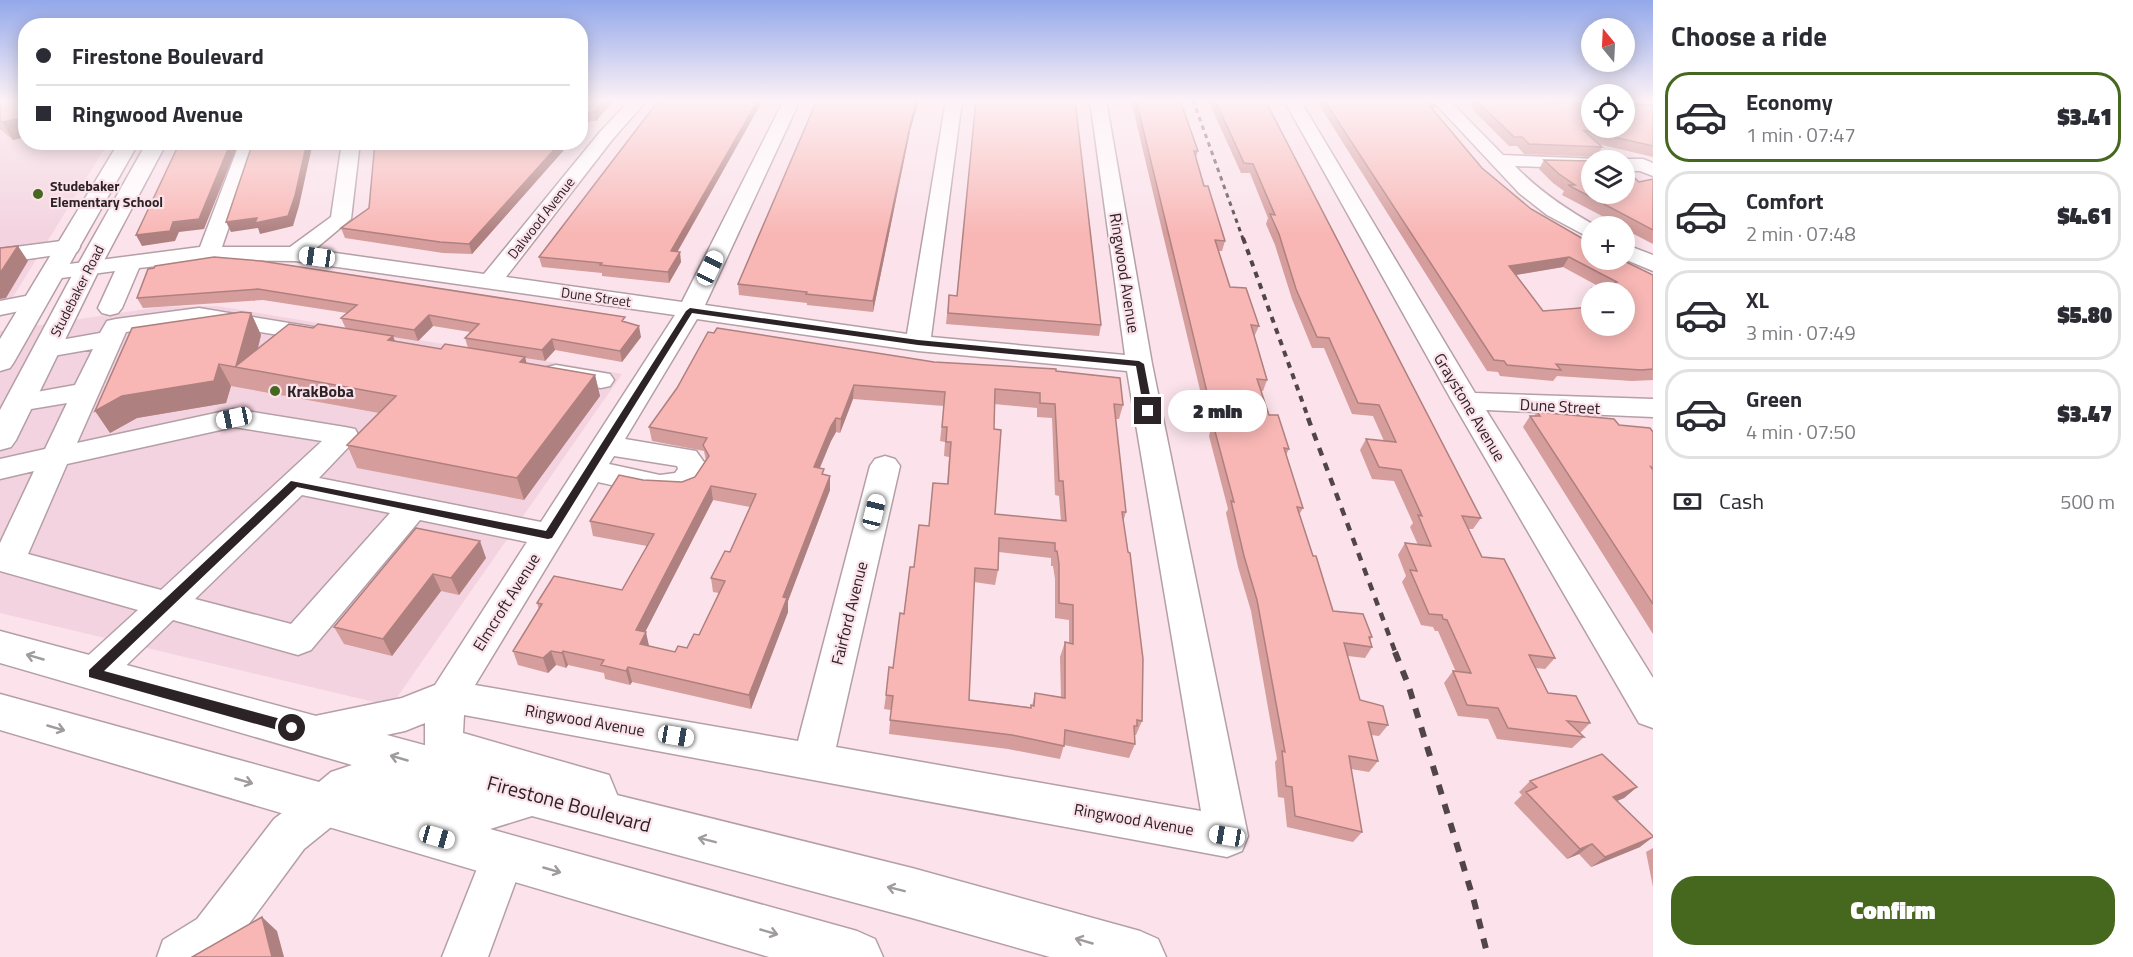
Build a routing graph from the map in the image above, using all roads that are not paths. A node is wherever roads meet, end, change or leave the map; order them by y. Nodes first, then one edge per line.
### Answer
1 (599, 145) edge
2 (770, 145) edge
3 (947, 145) edge
4 (1105, 145) edge
5 (1318, 145) edge
6 (1483, 145) edge
7 (124, 150) edge
8 (153, 150) edge
9 (246, 150) edge
10 (350, 150) edge
11 (1498, 160) junction
12 (1581, 163) edge
13 (1635, 165) edge
14 (1653, 170) edge
15 (1581, 226) edge
16 (69, 247) junction
17 (209, 253) junction
18 (295, 254) junction
19 (1635, 255) edge
20 (0, 256) edge
21 (130, 263) junction
22 (1653, 264) edge
23 (88, 268) junction
24 (54, 272) junction
25 (491, 281) junction
26 (36, 301) junction
27 (0, 308) edge
28 (110, 308) dead end
29 (690, 311) junction
30 (110, 339) junction
31 (353, 340) edge
32 (918, 343) junction
33 (47, 349) junction
34 (4, 356) edge
35 (1139, 364) junction
36 (530, 369) edge
37 (601, 380) dead end
38 (86, 392) junction
39 (1466, 401) junction
40 (19, 403) junction
41 (1653, 408) edge
42 (0, 440) edge
43 (605, 445) junction
44 (55, 459) junction
45 (885, 466) dead end
46 (0, 469) edge
47 (590, 470) junction
48 (295, 483) junction
49 (413, 507) junction
50 (548, 535) junction
51 (167, 605) junction
52 (0, 647) edge
53 (94, 674) junction
54 (447, 696) junction
55 (1653, 711) edge
56 (0, 712) edge
57 (313, 734) junction
58 (813, 761) junction
59 (532, 795) junction
60 (326, 805) junction
61 (604, 814) junction
62 (503, 856) junction
63 (180, 957) edge
64 (465, 957) edge
65 (857, 957) edge
66 (1140, 957) edge

1 - 25 street, Dalwood Avenue
2 - 29 street, Elmcroft Avenue
3 - 32 street
4 - 35 street, Ringwood Avenue
5 - 39 street, Graystone Avenue
6 - 11 street
7 - 16 main road, Studebaker Road
8 - 23 main road, Studebaker Road
9 - 17 street
10 - 18 street
11 - 12 street
11 - 15 street
13 - 14 street
16 - 20 street
16 - 24 main road, Studebaker Road
17 - 18 street, Dune Street
17 - 21 street, Dune Street
18 - 25 street, Dune Street
19 - 22 street
21 - 23 street, Dune Street
21 - 28 street
23 - 24 street, Dune Street
23 - 33 main road, Studebaker Road
24 - 26 main road, Studebaker Road
25 - 29 street, Dune Street
26 - 27 street
26 - 33 main road
26 - 34 main road, Studebaker Road
29 - 32 street, Dune Street
29 - 43 street, Elmcroft Avenue
30 - 31 street
30 - 33 street
30 - 38 street
32 - 35 street, Dune Street
33 - 40 main road, Studebaker Road
34 - 40 main road
35 - 58 street, Ringwood Avenue
36 - 37 street
38 - 40 street
38 - 44 street
39 - 41 street, Dune Street
39 - 55 street, Graystone Avenue
40 - 42 main road, Studebaker Road
43 - 47 street, Elmcroft Avenue
43 - 47 street
44 - 46 street
44 - 48 street
44 - 51 street
45 - 58 street, Fairford Avenue
47 - 50 street, Elmcroft Avenue
48 - 49 street
48 - 51 street
49 - 50 street
49 - 51 street
50 - 54 street, Elmcroft Avenue
51 - 53 street
53 -> 52 main road, Firestone Boulevard
53 - 57 main road, Firestone Boulevard
54 - 57 street
54 - 58 street, Ringwood Avenue
54 - 61 street, Elmcroft Avenue
56 -> 60 main road
59 -> 57 main road, Firestone Boulevard
59 - 60 main road
59 - 61 main road, Firestone Boulevard
60 - 62 main road
60 - 63 street
66 -> 61 main road, Firestone Boulevard
62 - 64 street
62 -> 65 main road

